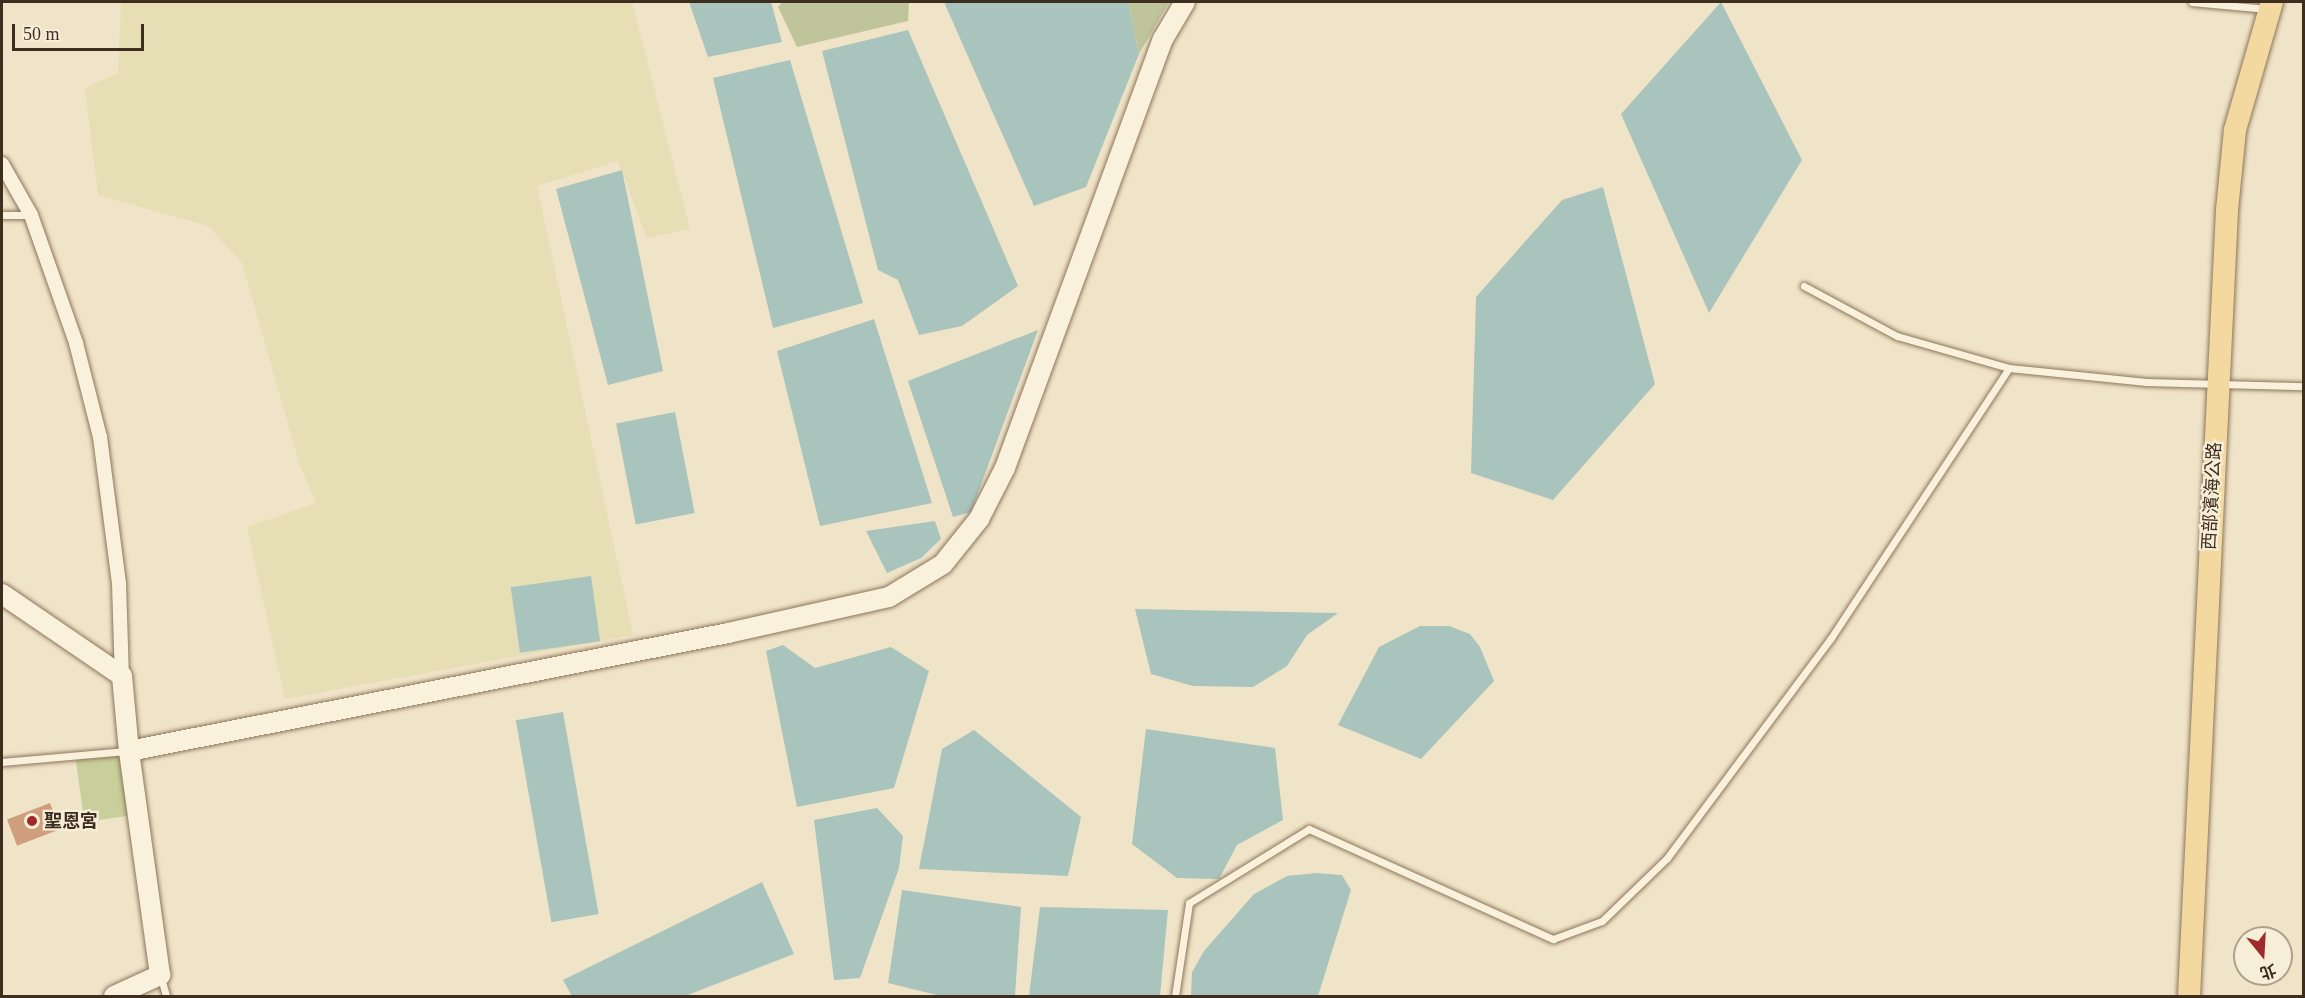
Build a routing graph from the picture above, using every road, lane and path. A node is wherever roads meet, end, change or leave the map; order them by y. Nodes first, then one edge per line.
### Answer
1 (1185, 2) edge
2 (2192, 2) edge
3 (2271, 6) edge
4 (2, 164) edge
5 (2, 215) edge
6 (31, 215) junction
7 (1804, 286) dead end
8 (2009, 368) junction
9 (2219, 385) junction
10 (2304, 386) edge
11 (2, 594) edge
12 (122, 676) junction
13 (129, 751) junction
14 (2, 762) edge
15 (160, 975) junction
16 (114, 996) edge
17 (166, 996) edge
18 (1175, 996) edge
19 (2189, 996) edge

1 - 13 street
2 - 3 lane
3 - 9 main road, 西部濱海公路
4 - 6 street
5 - 6 lane
6 - 12 street
7 - 8 lane
8 - 9 lane
8 - 18 lane
9 - 10 lane
9 - 19 main road, 西部濱海公路
11 - 12 street
12 - 13 street
13 - 14 lane
13 - 15 street
15 - 16 street
15 - 17 lane

